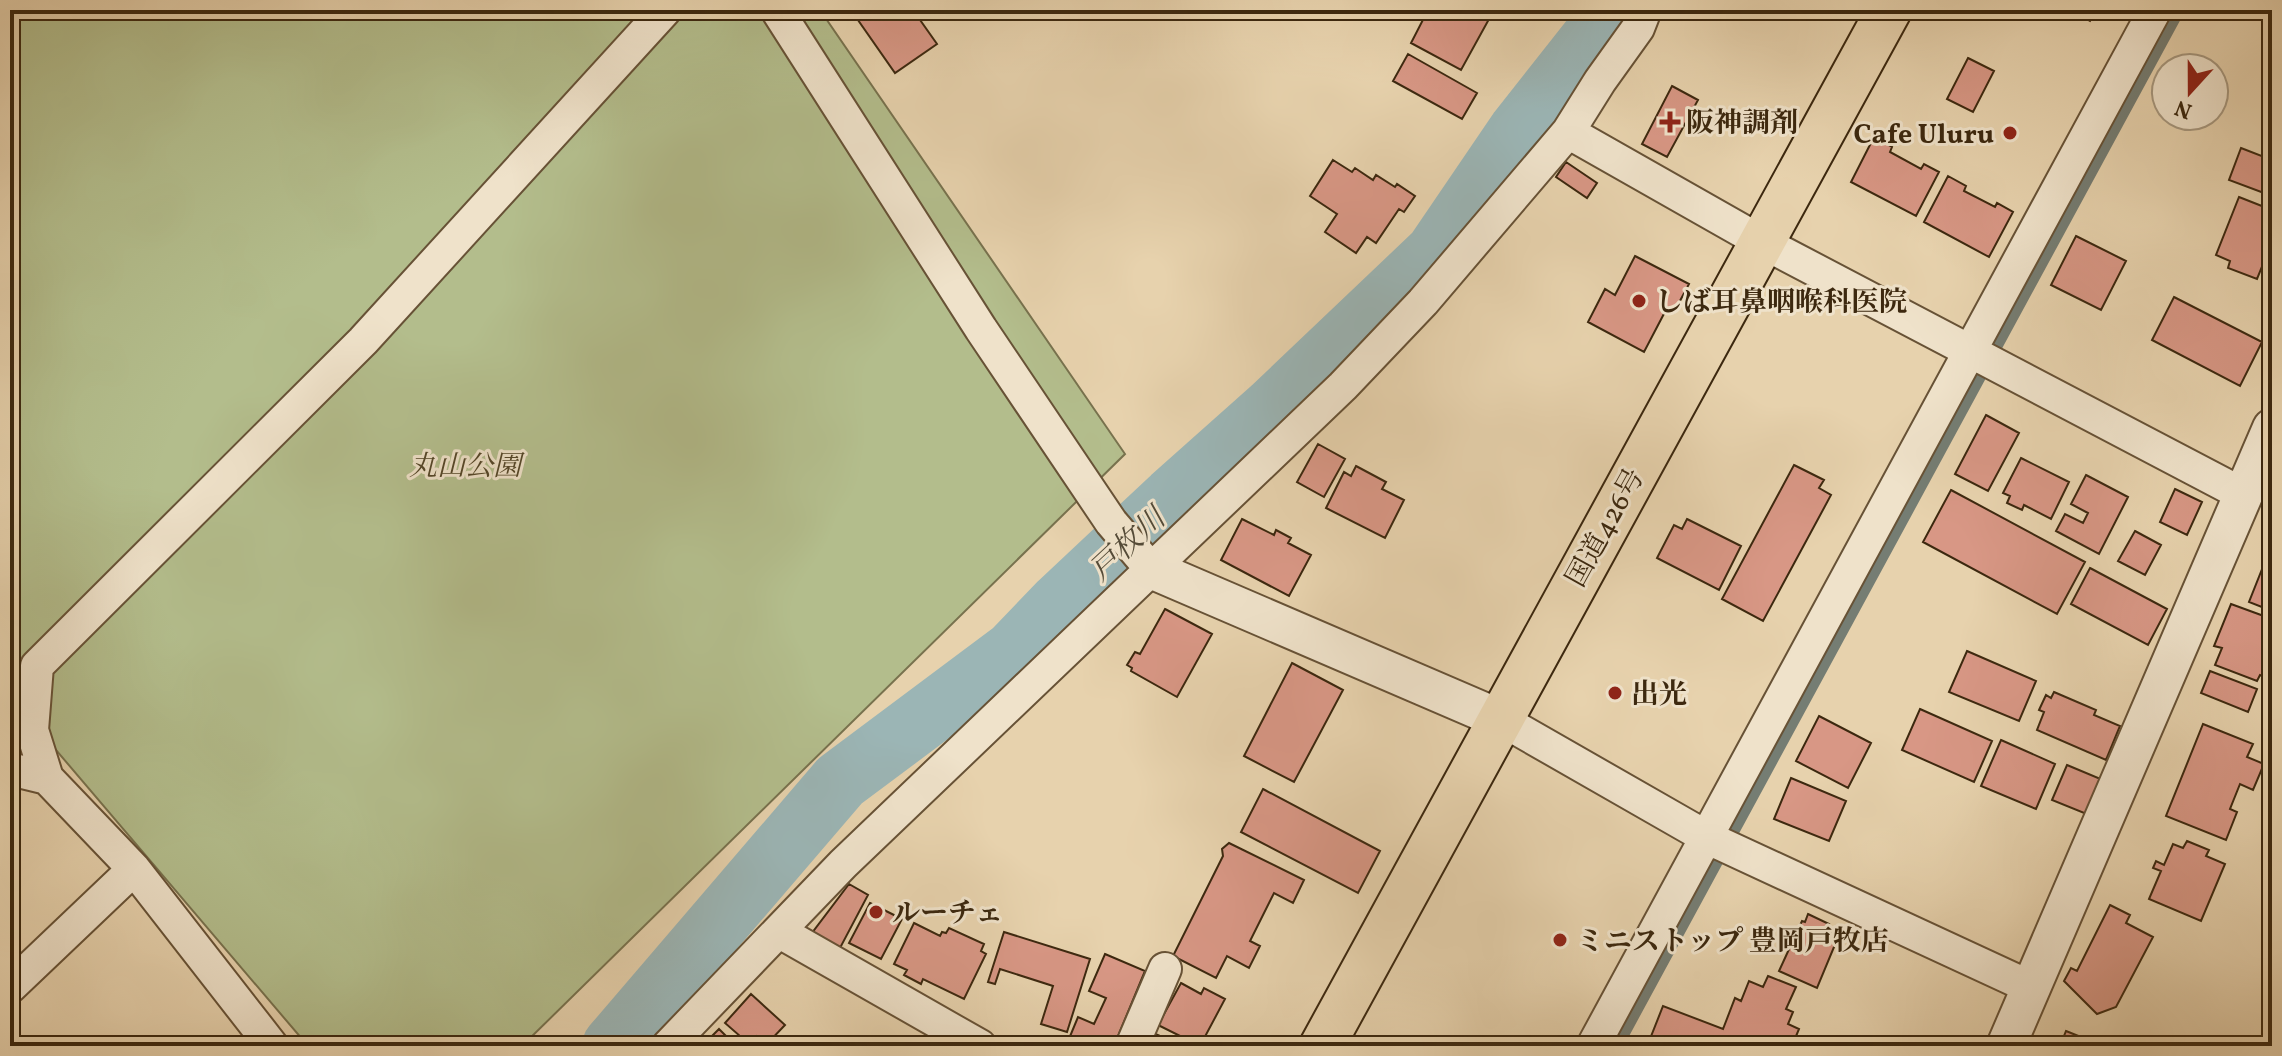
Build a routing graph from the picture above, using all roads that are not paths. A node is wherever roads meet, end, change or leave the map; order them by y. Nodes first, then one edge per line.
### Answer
1 (665, 10) edge
2 (777, 10) edge
3 (1645, 10) edge
4 (1889, 10) edge
5 (2155, 10) edge
6 (1568, 132) junction
7 (1760, 241) junction
8 (1970, 349) junction
9 (2272, 428) edge
10 (2244, 495) junction
11 (1151, 569) junction
12 (1500, 719) junction
13 (10, 769) edge
14 (47, 778) junction
15 (1708, 838) junction
16 (134, 869) junction
17 (780, 932) junction
18 (1165, 969) dead end
19 (10, 987) edge
20 (2030, 987) junction
21 (264, 1043) edge
22 (668, 1046) edge
23 (980, 1046) edge
24 (1132, 1046) edge
25 (1322, 1046) edge
26 (1593, 1046) edge
27 (2006, 1046) edge

1 - 14 street
2 - 11 street
3 - 6 street
4 - 7 highway, 国道426号
5 - 8 street
6 - 7 street
6 - 11 street
7 - 8 street
7 - 12 highway, 国道426号
8 - 10 street
8 - 15 street
9 - 10 street
10 - 20 street
11 - 12 street
11 - 17 street
12 - 15 street
12 - 25 highway, 国道426号
13 - 14 street
14 - 16 street
15 - 20 street
15 - 26 street
16 - 19 street
16 - 21 street
17 - 22 street
17 - 23 street
18 - 24 street
20 - 27 street

